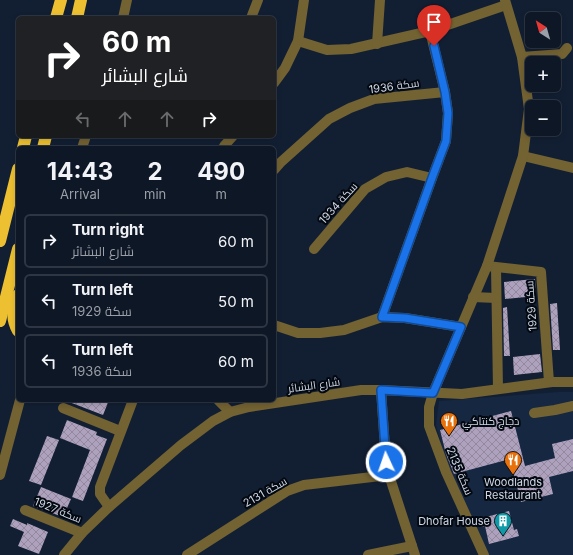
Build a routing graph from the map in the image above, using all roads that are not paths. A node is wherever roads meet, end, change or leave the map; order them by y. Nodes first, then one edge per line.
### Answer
1 (61, 0) edge
2 (82, 0) edge
3 (127, 0) edge
4 (258, 0) edge
5 (304, 0) edge
6 (380, 0) edge
7 (505, 2) edge
8 (57, 16) edge
9 (78, 16) edge
10 (123, 16) edge
11 (253, 16) edge
12 (430, 31) junction
13 (298, 41) junction
14 (377, 44) junction
15 (567, 48) dead end
16 (522, 57) junction
17 (276, 80) edge
18 (445, 92) junction
19 (231, 138) edge
20 (224, 146) dead end
21 (523, 156) junction
22 (276, 168) edge
23 (573, 168) edge
24 (16, 177) edge
25 (432, 178) junction
26 (0, 241) edge
27 (314, 249) dead end
28 (16, 257) edge
29 (491, 267) junction
30 (473, 297) junction
31 (496, 298) junction
32 (16, 304) edge
33 (382, 317) junction
34 (0, 321) edge
35 (16, 325) edge
36 (276, 326) edge
37 (461, 327) junction
38 (549, 382) junction
39 (573, 382) edge
40 (498, 389) junction
41 (381, 390) junction
42 (433, 393) junction
43 (19, 402) edge
44 (132, 402) edge
45 (220, 402) edge
46 (573, 406) edge
47 (63, 408) dead end
48 (230, 412) junction
49 (534, 413) dead end
50 (120, 431) junction
51 (0, 475) edge
52 (389, 475) junction
53 (109, 506) junction
54 (25, 510) dead end
55 (82, 533) junction
56 (413, 551) edge
57 (64, 555) edge
58 (187, 555) edge
59 (368, 555) edge
60 (484, 555) edge

1 - 8 highway
2 - 9 highway
3 - 10 street
4 - 11 street
5 - 13 street
6 - 14 street
7 - 12 street
7 - 16 street
12 - 14 street
12 - 18 street
13 - 14 street
13 - 17 street
15 - 16 street
16 - 21 street
18 - 22 street, سكة 1936
18 - 25 street
19 - 20 street
21 - 23 street
21 - 29 street
24 - 26 highway
25 - 27 street, سكة 1934
25 - 33 street
28 - 34 highway
29 - 30 street
29 - 31 street
29 - 38 street, سكة 1929
30 - 31 street
30 - 37 street
31 - 40 street
32 - 35 highway
33 - 36 street
33 - 37 street
37 - 42 street
38 - 39 street, شارع البشائر
38 - 40 street, شارع البشائر
40 - 42 street, شارع البشائر
41 - 42 street, شارع البشائر
41 - 48 street, شارع البشائر
41 - 52 street
42 - 60 street, سكة 2135
43 - 51 street
44 - 50 street
45 - 48 street
46 - 49 street
47 - 50 street
48 - 53 street, شارع البشائر
50 - 53 street
52 - 56 street
52 - 58 street, سكة 2131
53 - 55 street, شارع البشائر
54 - 55 street, سكة 1927
55 - 57 street, شارع البشائر
56 - 59 street

